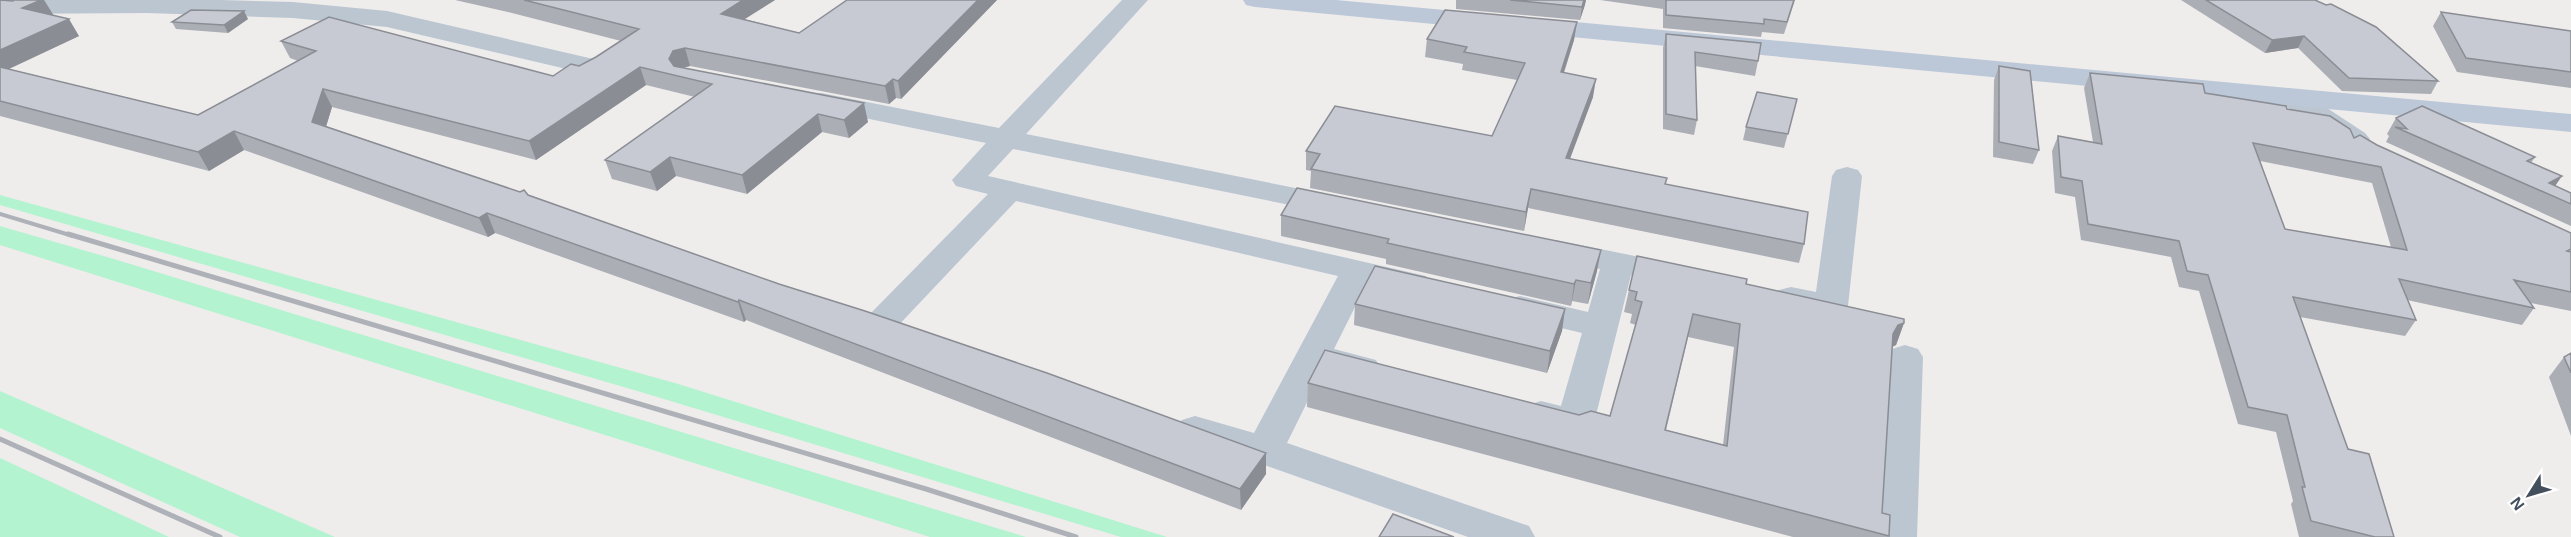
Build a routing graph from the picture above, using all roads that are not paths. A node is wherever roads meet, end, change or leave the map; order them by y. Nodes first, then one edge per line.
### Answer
1 (1136, 0) edge
2 (1255, 0) edge
3 (1305, 3) edge
4 (0, 6) edge
5 (592, 67) edge
6 (796, 96) edge
7 (2291, 97) junction
8 (2571, 123) edge
9 (1007, 138) junction
10 (2379, 153) edge
11 (1847, 176) dead end
12 (1009, 190) junction
13 (1359, 210) edge
14 (1524, 244) edge
15 (1618, 263) junction
16 (1357, 270) junction
17 (1707, 281) edge
18 (1438, 288) edge
19 (1764, 293) edge
20 (1496, 302) edge
21 (1601, 326) junction
22 (918, 333) edge
23 (1314, 356) junction
24 (1905, 357) dead end
25 (1393, 376) edge
26 (1507, 406) edge
27 (1167, 419) edge
28 (1264, 450) junction
29 (1514, 537) edge
30 (1896, 537) edge

1 - 9 street
2 - 3 main road
3 - 7 main road
4 - 5 street
6 - 9 street
7 - 8 main road
7 - 10 street
9 - 12 street
9 - 13 street
11 - 19 street
12 - 16 street
12 - 22 street
14 - 15 street
15 - 17 street
15 - 21 street
16 - 18 street
16 - 23 street
20 - 21 street
21 - 26 street
23 - 25 street
23 - 28 street
24 - 30 street
27 - 28 street
28 - 29 street

